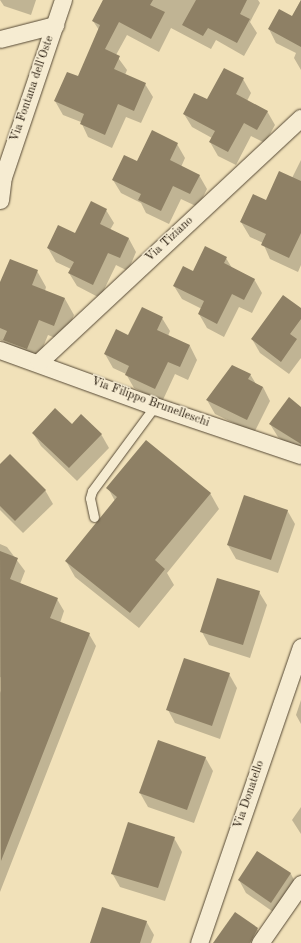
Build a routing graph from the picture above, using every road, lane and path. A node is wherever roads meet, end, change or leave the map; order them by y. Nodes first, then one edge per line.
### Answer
1 (63, 0) edge
2 (55, 25) junction
3 (0, 39) edge
4 (301, 118) edge
5 (2, 179) edge
6 (0, 200) edge
7 (0, 350) edge
8 (39, 362) junction
9 (155, 406) junction
10 (301, 456) edge
11 (94, 517) dead end
12 (301, 647) edge
13 (301, 884) edge
14 (200, 943) edge
15 (260, 943) edge

1 - 2 street, Via Fontana dell'Oste
2 - 3 street
2 - 5 street, Via Fontana dell'Oste
4 - 8 street, Via Tiziano
5 - 6 street, Via Fontana dell'Oste
7 - 8 street, Via Filippo Brunelleschi
8 - 9 street, Via Filippo Brunelleschi
9 - 10 street, Via Filippo Brunelleschi
9 - 11 lane
12 - 14 street, Via Donatello
13 - 15 street

